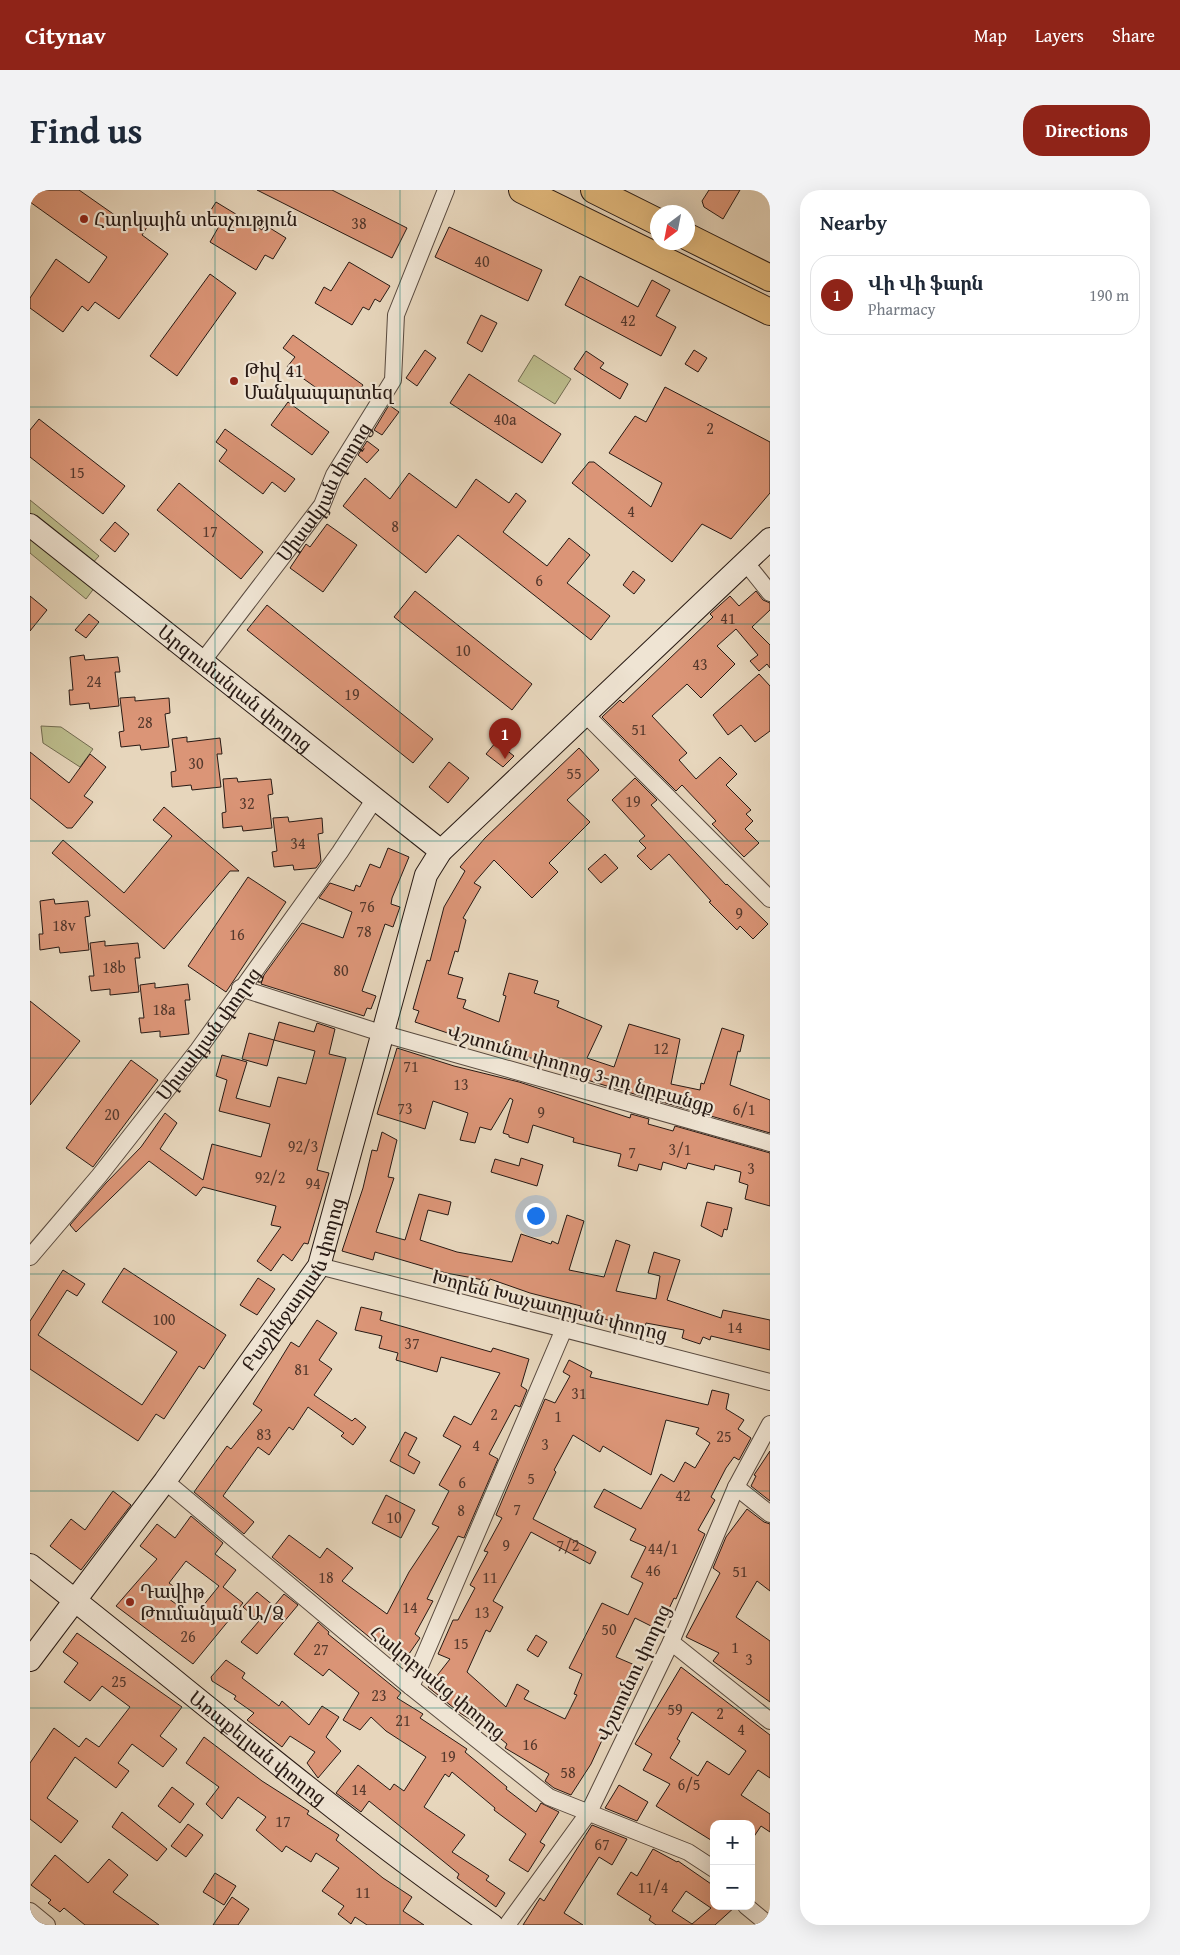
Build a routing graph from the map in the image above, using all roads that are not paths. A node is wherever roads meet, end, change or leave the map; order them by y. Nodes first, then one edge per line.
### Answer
1 (446, 190) edge
2 (522, 190) edge
3 (594, 190) edge
4 (650, 218) edge
5 (695, 240) edge
6 (770, 278) edge
7 (770, 312) edge
8 (30, 525) edge
9 (770, 539) edge
10 (746, 563) junction
11 (770, 593) edge
12 (202, 662) junction
13 (586, 715) junction
14 (374, 800) junction
15 (441, 851) junction
16 (770, 899) edge
17 (240, 988) junction
18 (381, 1034) junction
19 (770, 1143) edge
20 (30, 1256) edge
21 (319, 1266) junction
22 (564, 1329) junction
23 (770, 1382) edge
24 (770, 1424) edge
25 (165, 1481) junction
26 (736, 1487) junction
27 (770, 1514) edge
28 (30, 1565) edge
29 (76, 1600) junction
30 (671, 1642) junction
31 (30, 1660) edge
32 (411, 1687) junction
33 (770, 1721) edge
34 (589, 1812) junction
35 (710, 1866) edge
36 (751, 1910) edge
37 (30, 1911) edge
38 (47, 1925) edge
39 (492, 1925) edge
40 (507, 1925) edge
41 (769, 1925) edge

1 - 12 street, Սիսակյան փողոց
2 - 7 main road
3 - 4 main road
5 - 6 main road
8 - 12 main road, Արզումանյան փողոց
9 - 10 main road
10 - 11 street
10 - 13 main road
12 - 14 main road, Արզումանյան փողոց
13 - 15 main road
13 - 16 street
14 - 15 main road, Արզումանյան փողոց
14 - 17 street, Սիսակյան փողոց
15 - 18 main road, Բաշինջաղյան փողոց
17 - 18 street, Վշտունու փողոց 3-րդ նրբանցք
17 - 20 street, Սիսակյան փողոց
18 - 19 street, Վշտունու փողոց 3-րդ նրբանցք
18 - 21 main road, Բաշինջաղյան փողոց
21 - 22 street, Խորեն Խաչատրյան փողոց
21 - 25 main road, Բաշինջաղյան փողոց
22 - 23 street, Խորեն Խաչատրյան փողոց
22 - 32 street
24 - 26 street, Վշտունու փողոց
25 - 29 main road, Բաշինջաղյան փողոց
25 - 32 street, Հակոբյանց փողոց
26 - 27 street
26 - 30 street, Վշտունու փողոց
28 - 29 main road, Առաքելյան փողոց
29 - 31 main road, Բաշինջաղյան փողոց
29 - 39 main road, Առաքելյան փողոց
30 - 33 street
30 - 34 street, Վշտունու փողոց
32 - 34 street, Հակոբյանց փողոց
34 - 35 street, Հակոբյանց փողոց
34 - 40 street, Վշտունու փողոց
36 - 41 street
37 - 38 street

